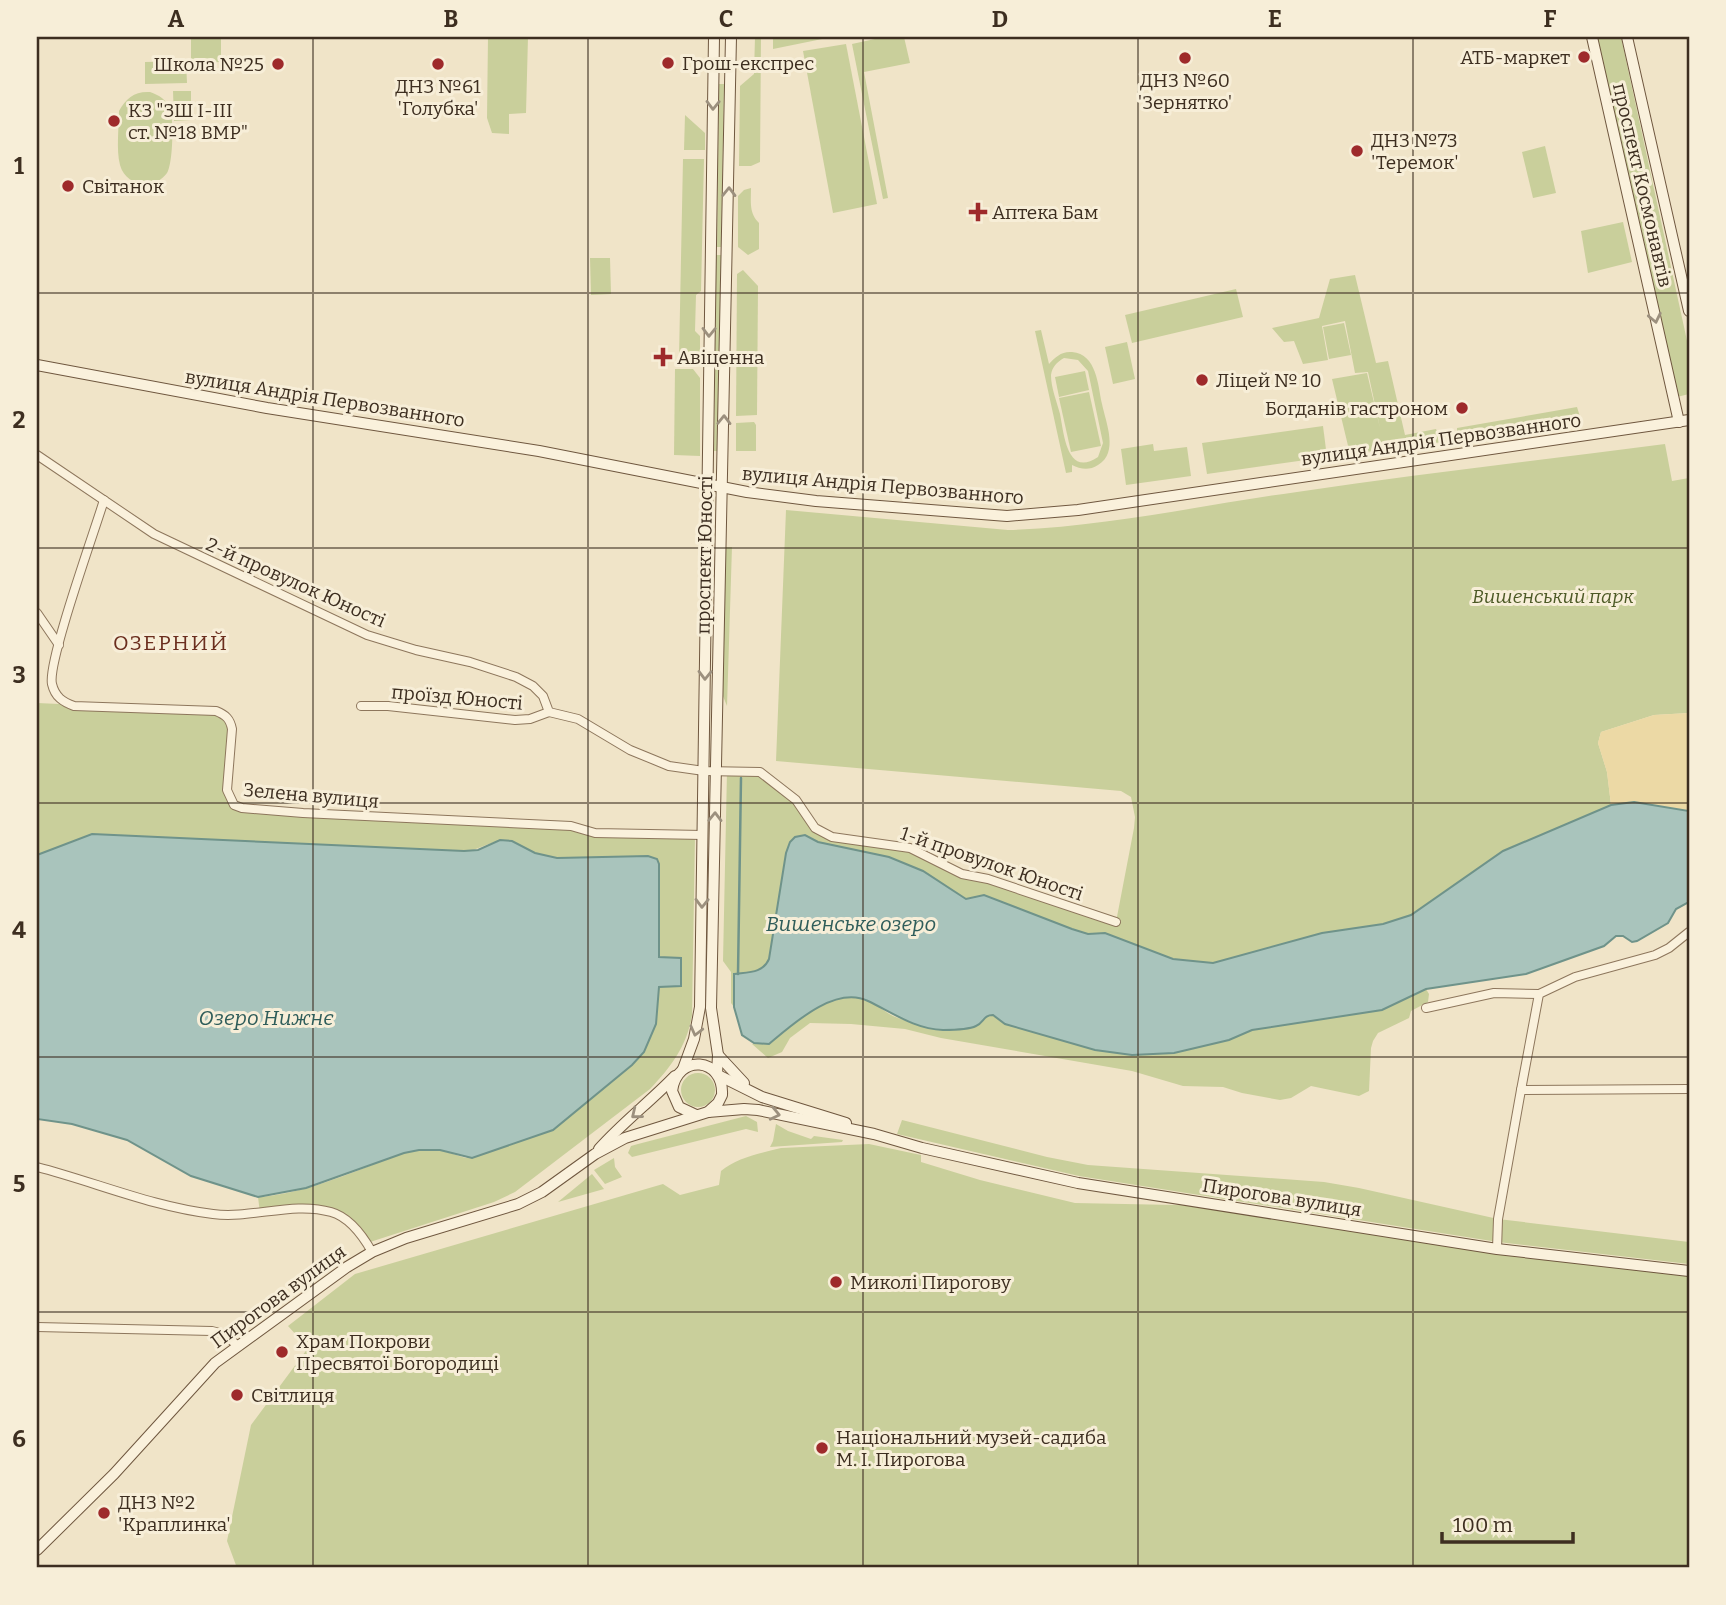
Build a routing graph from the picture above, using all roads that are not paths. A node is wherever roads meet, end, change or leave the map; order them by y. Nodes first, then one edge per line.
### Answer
1 (714, 37) edge
2 (731, 37) edge
3 (1592, 37) edge
4 (1628, 37) edge
5 (713, 79) junction
6 (731, 79) junction
7 (711, 251) junction
8 (727, 251) junction
9 (1689, 311) edge
10 (37, 365) edge
11 (1684, 421) edge
12 (37, 455) edge
13 (708, 485) junction
14 (723, 488) junction
15 (104, 500) junction
16 (37, 613) edge
17 (59, 645) junction
18 (361, 706) dead end
19 (549, 712) junction
20 (710, 771) junction
21 (703, 835) junction
22 (1116, 922) dead end
23 (1689, 932) edge
24 (1539, 994) junction
25 (1426, 1008) dead end
26 (718, 1055) junction
27 (680, 1071) junction
28 (717, 1074) junction
29 (1689, 1089) edge
30 (1521, 1090) junction
31 (753, 1092) junction
32 (702, 1114) junction
33 (874, 1135) junction
34 (595, 1154) junction
35 (37, 1167) edge
36 (1497, 1248) junction
37 (372, 1252) junction
38 (1689, 1271) edge
39 (37, 1327) edge
40 (238, 1346) junction
41 (37, 1550) edge

1 - 5 main road, проспект Юності
2 - 6 main road, проспект Юності
3 -> 11 main road, проспект Космонавтів
4 - 9 main road, проспект Космонавтів
5 - 6 main road
5 -> 7 main road, проспект Юності
8 -> 6 main road, проспект Юності
7 - 8 main road
7 -> 13 main road, проспект Юності
14 -> 8 main road, проспект Юності
10 - 13 main road, вулиця Андрія Первозванного
11 - 14 main road, вулиця Андрія Первозванного
12 - 15 street, 2-й провулок Юності
13 - 14 main road, вулиця Андрія Первозванного
13 -> 20 main road, проспект Юності
14 - 20 main road, проспект Юності
15 - 17 street, Зелена вулиця
15 - 19 street, 2-й провулок Юності
16 - 17 street
17 - 21 street, Зелена вулиця
18 - 19 street, проїзд Юності
19 - 20 street
20 - 21 main road, проспект Юності
20 - 22 street, 1-й провулок Юності
26 -> 20 main road, проспект Юності
21 -> 27 main road, проспект Юності
23 - 24 street
24 - 25 street
24 - 30 street
26 - 28 main road, проспект Юності
26 - 31 main road
27 - 28 main road
27 - 32 main road
27 -> 34 main road, Пирогова вулиця
28 - 31 main road, Пирогова вулиця
28 - 32 main road
29 - 30 street
30 - 36 street
31 - 33 main road, Пирогова вулиця
32 -> 33 main road, Пирогова вулиця
32 - 34 main road, Пирогова вулиця
33 - 36 main road, Пирогова вулиця
34 - 37 main road, Пирогова вулиця
35 - 37 street
36 - 38 main road, Пирогова вулиця
37 - 40 main road, Пирогова вулиця
39 - 40 street
40 - 41 main road, Пирогова вулиця

